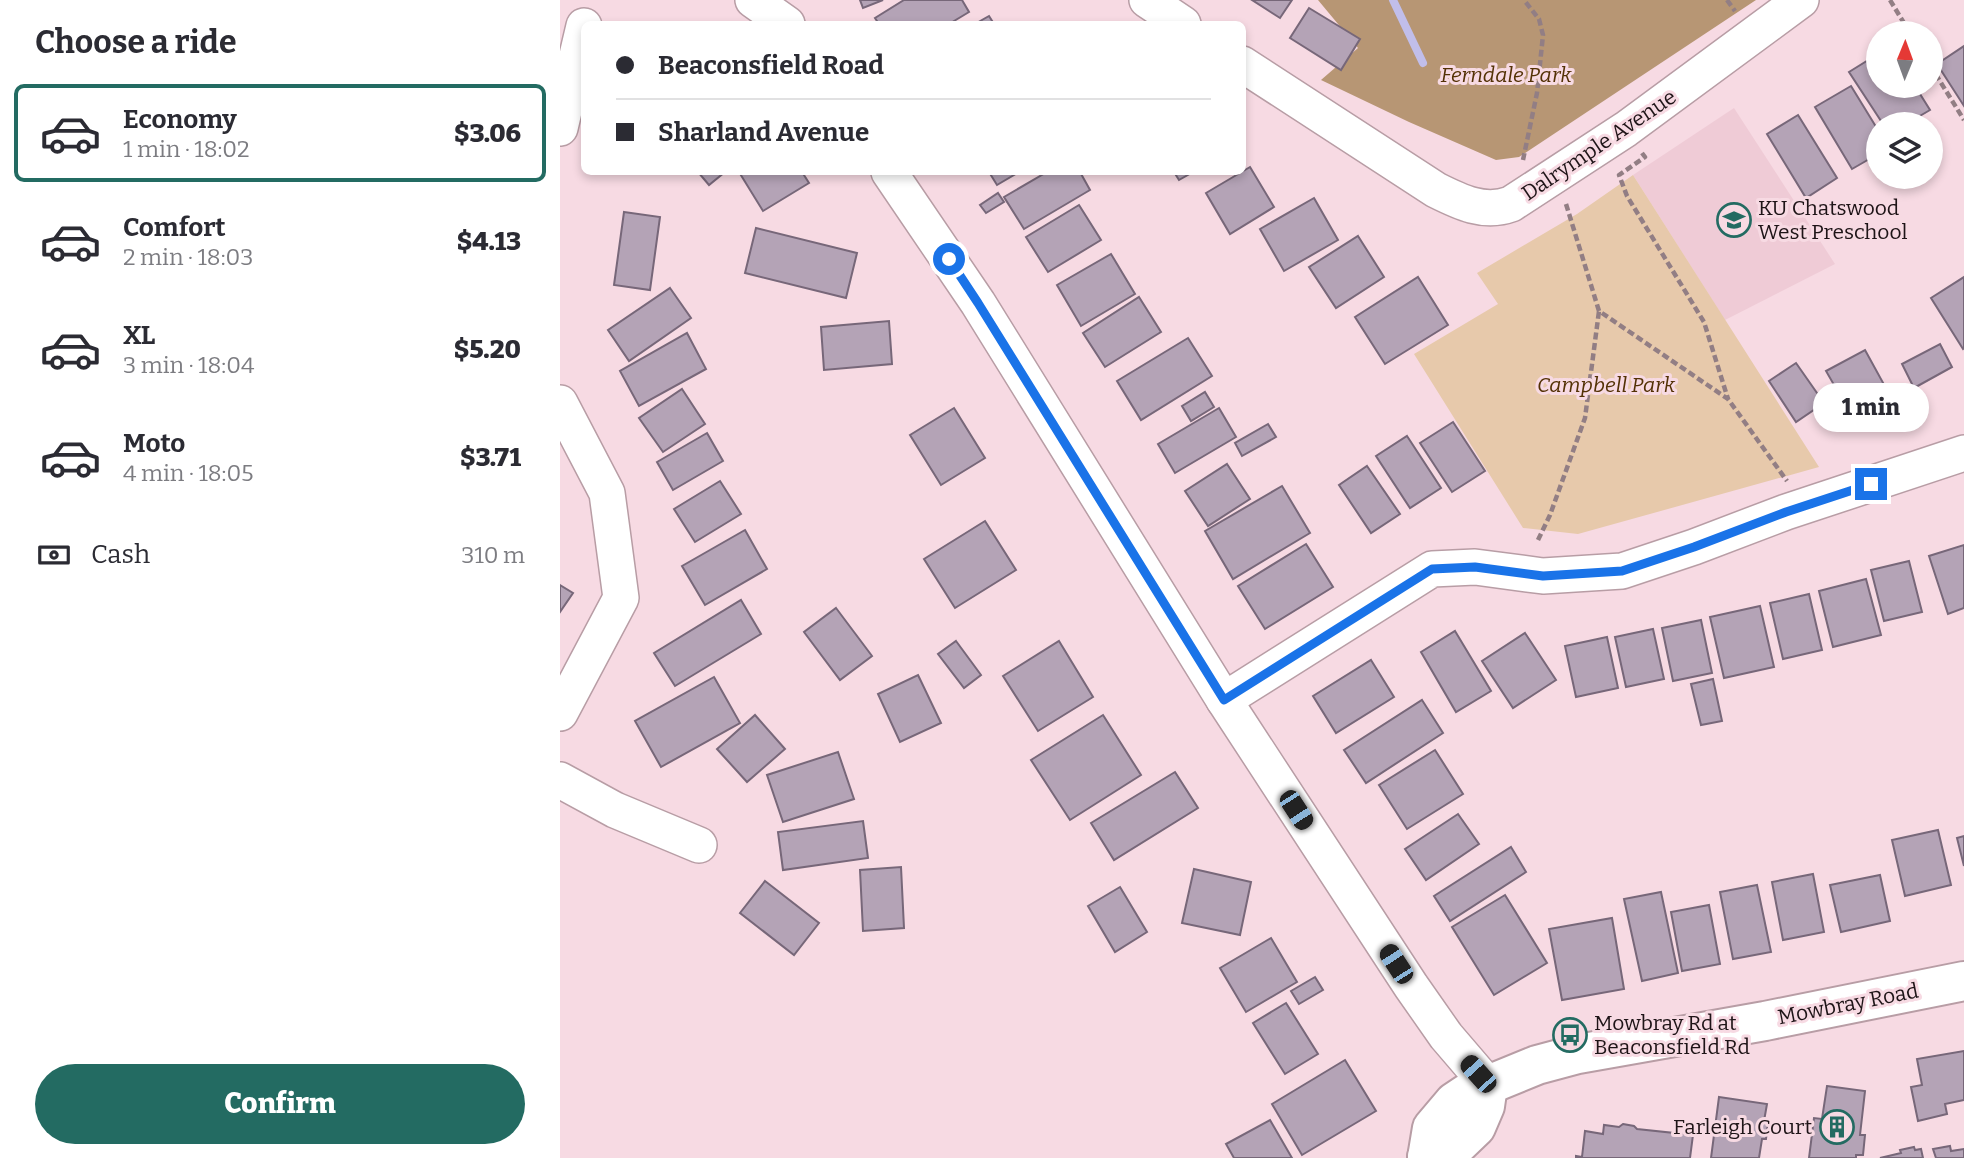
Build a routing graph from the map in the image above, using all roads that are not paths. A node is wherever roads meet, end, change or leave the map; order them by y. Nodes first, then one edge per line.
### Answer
1 (591, 0) edge
2 (753, 0) edge
3 (1147, 0) edge
4 (1801, 0) edge
5 (586, 21) edge
6 (783, 21) edge
7 (1179, 21) edge
8 (581, 41) edge
9 (1246, 67) edge
10 (560, 128) edge
11 (891, 175) edge
12 (560, 403) edge
13 (1964, 453) edge
14 (1224, 700) junction
15 (560, 713) edge
16 (560, 780) edge
17 (699, 845) dead end
18 (1964, 981) edge
19 (1488, 1085) junction
20 (1449, 1155) edge

1 - 5 street
2 - 6 street
3 - 7 street
4 - 9 street, Dalrymple Avenue
8 - 10 street
11 - 14 street
12 - 15 street
13 - 14 street
14 - 19 street
16 - 17 street
18 - 19 main road, Mowbray Road
19 - 20 main road, Mowbray Road

